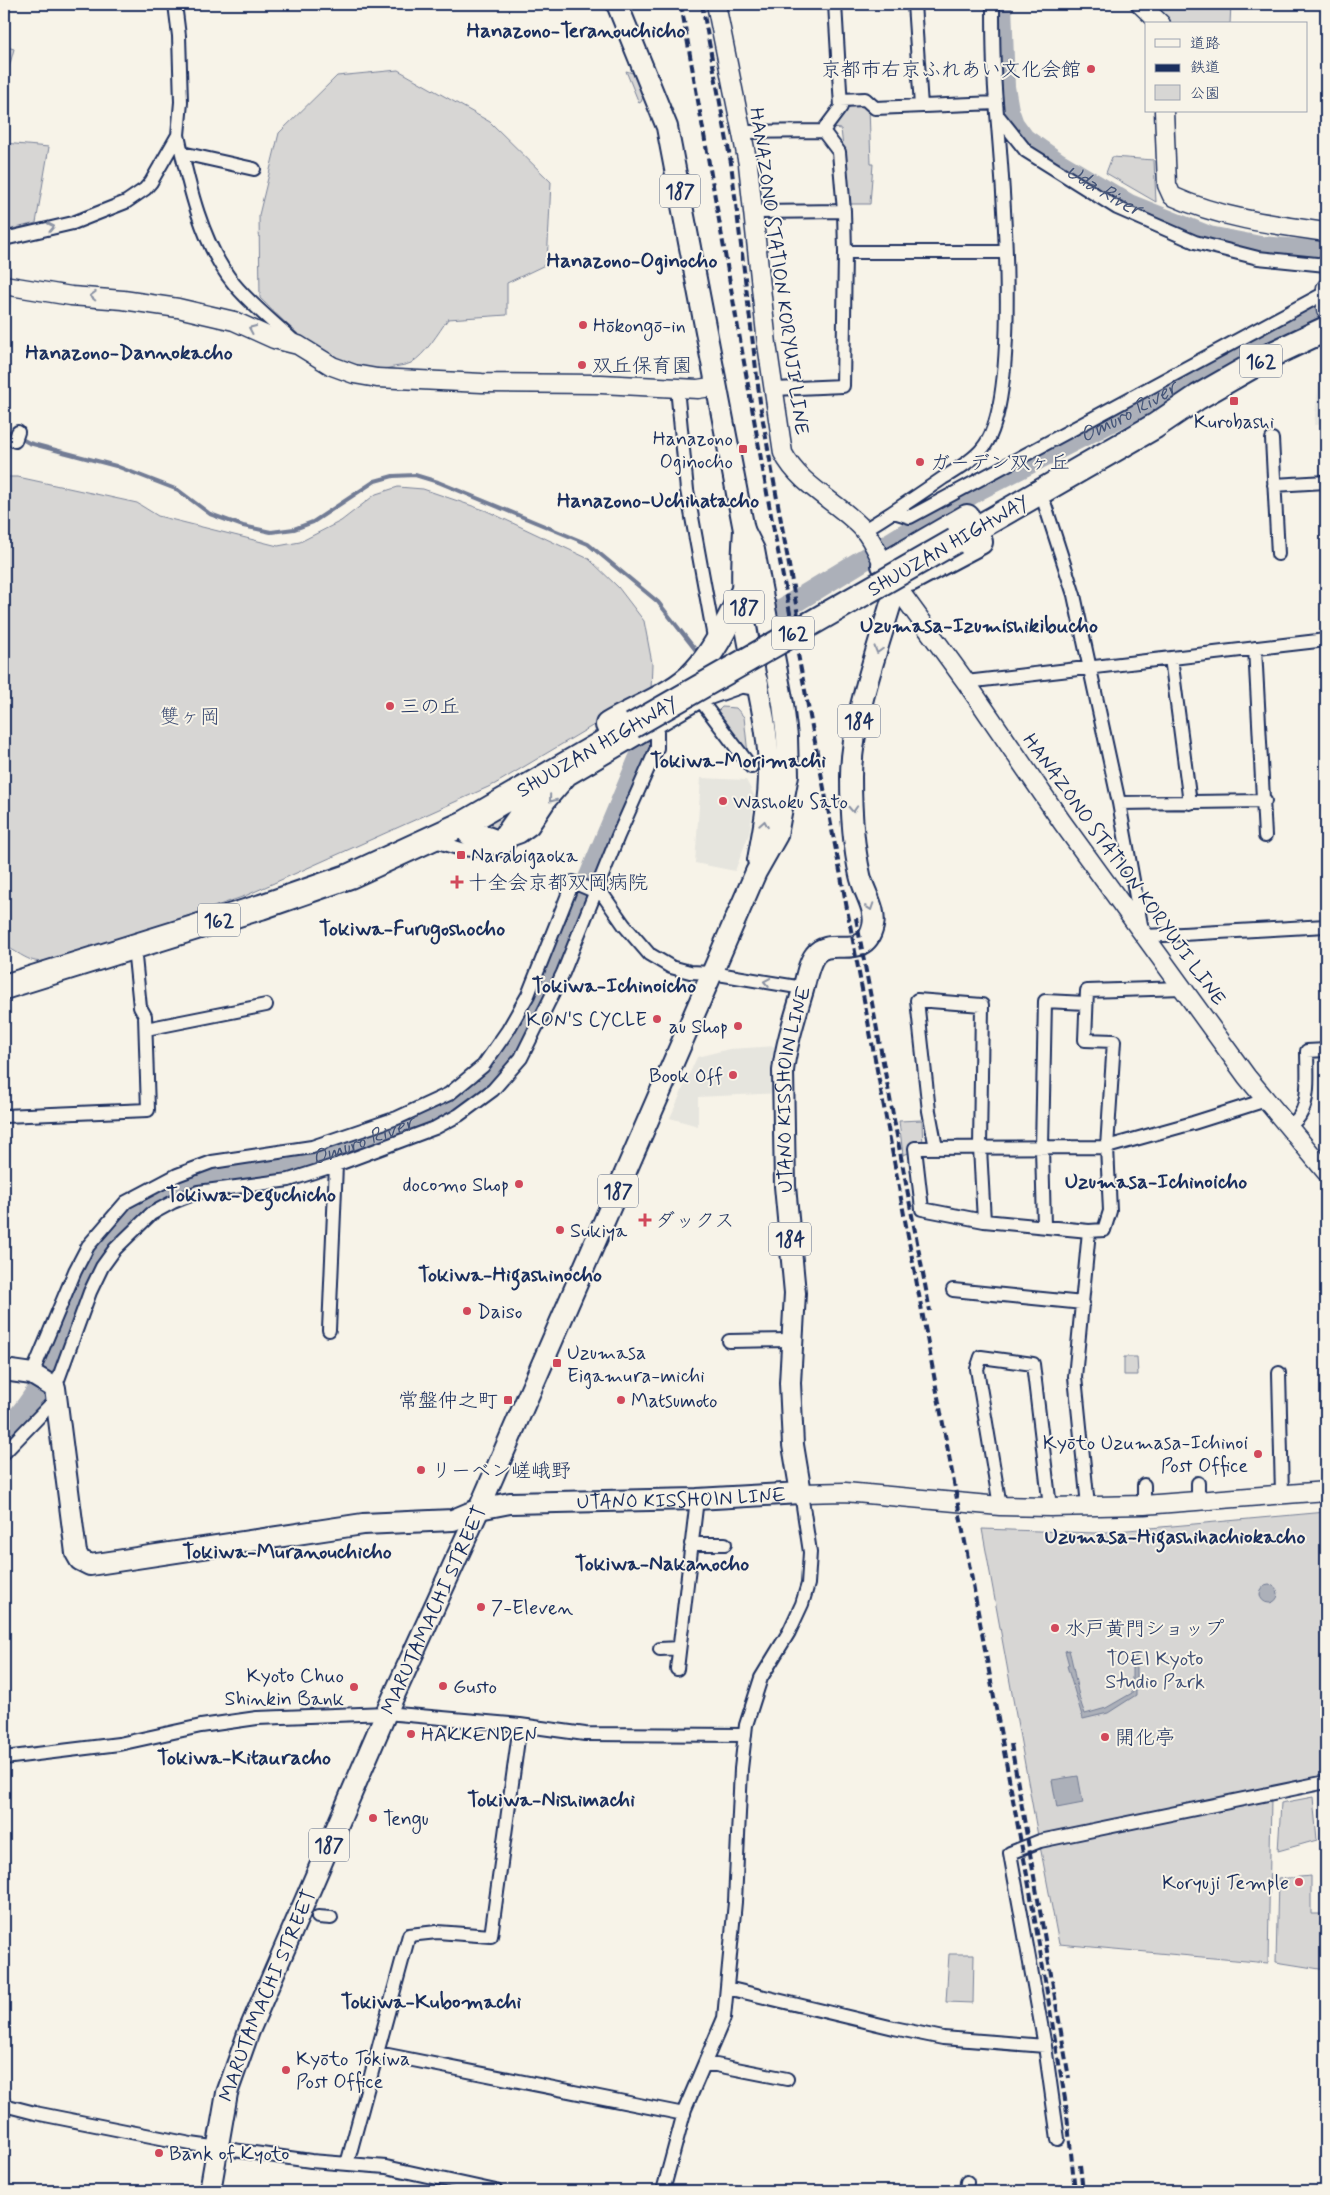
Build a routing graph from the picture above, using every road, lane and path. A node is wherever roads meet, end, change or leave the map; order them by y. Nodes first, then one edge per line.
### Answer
1 (175, 4) edge
2 (617, 4) edge
3 (716, 4) edge
4 (835, 4) edge
5 (914, 4) edge
6 (993, 4) edge
7 (1140, 4) edge
8 (1159, 22) edge
9 (841, 100) junction
10 (921, 106) junction
11 (997, 109) junction
12 (1164, 112) edge
13 (823, 131) junction
14 (742, 132) junction
15 (178, 135) junction
16 (182, 153) junction
17 (254, 169) dead end
18 (844, 211) junction
19 (754, 212) junction
20 (1326, 232) edge
21 (4, 239) edge
22 (845, 252) junction
23 (1005, 252) junction
24 (1326, 265) edge
25 (4, 285) edge
26 (1326, 297) edge
27 (1326, 330) edge
28 (1326, 344) edge
29 (298, 345) junction
30 (717, 386) junction
31 (677, 388) junction
32 (774, 389) junction
33 (1202, 401) junction
34 (1272, 439) dead end
35 (1326, 482) edge
36 (1274, 485) junction
37 (1044, 505) junction
38 (894, 512) junction
39 (744, 530) junction
40 (867, 536) junction
41 (1278, 554) dead end
42 (882, 562) junction
43 (757, 567) junction
44 (896, 586) junction
45 (743, 592) junction
46 (1326, 640) edge
47 (715, 646) junction
48 (1254, 648) junction
49 (1171, 658) junction
50 (1089, 667) junction
51 (684, 681) junction
52 (966, 682) junction
53 (756, 683) junction
54 (724, 684) junction
55 (701, 701) junction
56 (783, 704) junction
57 (657, 726) junction
58 (751, 767) dead end
59 (555, 770) junction
60 (1265, 801) junction
61 (1190, 802) junction
62 (1119, 803) junction
63 (465, 823) junction
64 (1266, 836) dead end
65 (429, 839) junction
66 (501, 844) junction
67 (756, 872) junction
68 (595, 891) junction
69 (1326, 926) edge
70 (1144, 934) junction
71 (134, 947) junction
72 (712, 973) junction
73 (4, 987) edge
74 (803, 988) junction
75 (1183, 988) junction
76 (1086, 1003) junction
77 (266, 1005) dead end
78 (146, 1029) junction
79 (1326, 1050) edge
80 (1266, 1100) junction
81 (4, 1116) edge
82 (1288, 1126) junction
83 (1042, 1147) junction
84 (1107, 1147) junction
85 (936, 1148) junction
86 (980, 1148) junction
87 (336, 1166) junction
88 (1326, 1172) edge
89 (984, 1221) junction
90 (1044, 1226) junction
91 (1089, 1231) junction
92 (953, 1290) dead end
93 (1083, 1303) junction
94 (329, 1330) dead end
95 (792, 1340) junction
96 (728, 1341) dead end
97 (4, 1370) edge
98 (1279, 1373) dead end
99 (46, 1384) junction
100 (4, 1453) edge
101 (1198, 1483) dead end
102 (1144, 1485) dead end
103 (1326, 1491) edge
104 (801, 1493) junction
105 (1282, 1495) junction
106 (697, 1498) junction
107 (1198, 1502) junction
108 (1144, 1505) junction
109 (1000, 1506) junction
110 (1088, 1506) junction
111 (1050, 1507) junction
112 (479, 1509) junction
113 (691, 1544) junction
114 (725, 1544) dead end
115 (679, 1648) junction
116 (660, 1649) dead end
117 (677, 1669) dead end
118 (386, 1713) junction
119 (520, 1725) junction
120 (745, 1735) junction
121 (4, 1758) edge
122 (1326, 1782) edge
123 (727, 1988) junction
124 (1045, 2046) junction
125 (378, 2053) junction
126 (704, 2065) junction
127 (787, 2079) dead end
128 (4, 2105) edge
129 (684, 2114) junction
130 (1058, 2139) dead end
131 (218, 2147) junction
132 (347, 2164) junction
133 (210, 2191) edge
134 (496, 2191) edge
135 (664, 2191) edge

1 - 15 street
2 - 30 main road, MARUTAMACHI STREET / 187
3 - 14 main road, HANAZONO STATION KORYUJI LINE
4 - 9 street
5 - 10 street
6 - 11 street
7 - 8 main road
9 - 10 street
9 - 13 street
10 - 11 street
11 - 23 street
11 - 24 street
12 - 20 main road
13 - 14 street
13 - 18 street
14 - 19 main road, HANAZONO STATION KORYUJI LINE
15 - 16 street
21 -> 15 street
16 - 17 street
16 - 29 street
18 - 19 street
18 - 22 street
19 - 32 main road, HANAZONO STATION KORYUJI LINE
22 - 23 street
22 - 32 street
23 - 38 street
29 -> 25 main road
26 - 38 street
27 - 33 highway, SHUUZAN HIGHWAY / 162
28 - 33 highway, SHUUZAN HIGHWAY / 162
29 - 31 main road
30 - 31 main road
30 - 39 main road, MARUTAMACHI STREET / 187
31 - 47 street
32 - 40 main road, HANAZONO STATION KORYUJI LINE
33 - 37 highway
33 - 42 highway
33 - 59 highway, SHUUZAN HIGHWAY / 162, bridge
34 - 36 street
35 - 36 street
36 - 41 street
37 - 44 highway
37 - 50 street
38 - 40 street
39 - 43 main road, MARUTAMACHI STREET / 187
39 - 45 main road, MARUTAMACHI STREET / 187
40 - 42 main road, HANAZONO STATION KORYUJI LINE
42 - 44 main road
43 - 53 main road
43 - 56 main road, MARUTAMACHI STREET / 187
44 - 52 main road, HANAZONO STATION KORYUJI LINE
44 -> 74 main road, UTANO KISSHOIN LINE / 184
45 - 47 highway
45 - 53 main road, MARUTAMACHI STREET / 187
46 - 48 street
47 - 51 highway
47 - 54 street
48 - 49 street
48 - 60 street
49 - 50 street
49 - 61 street
50 - 52 street
50 - 62 street
51 - 54 highway
51 - 63 highway
52 - 70 main road, HANAZONO STATION KORYUJI LINE
53 - 54 highway
53 - 56 main road
67 -> 53 main road, MARUTAMACHI STREET / 187
54 - 55 street
55 - 57 street
55 - 58 street
56 - 67 main road, MARUTAMACHI STREET / 187
57 -> 66 street
57 - 68 street
59 - 63 highway, SHUUZAN HIGHWAY / 162
59 - 66 highway
60 - 61 street
60 - 64 street
61 - 62 street
62 - 70 street
63 - 65 highway, SHUUZAN HIGHWAY / 162
63 - 66 highway
65 - 66 street
65 - 71 highway, SHUUZAN HIGHWAY / 162
67 - 72 main road, MARUTAMACHI STREET / 187
68 - 72 street
68 - 87 street
68 - 99 street
69 - 70 street
70 - 75 main road, HANAZONO STATION KORYUJI LINE
71 - 73 highway, SHUUZAN HIGHWAY / 162
71 - 78 street
74 -> 72 street
72 - 112 main road, MARUTAMACHI STREET / 187
74 - 95 main road, UTANO KISSHOIN LINE / 184
75 - 76 street
75 - 80 main road, HANAZONO STATION KORYUJI LINE
76 - 83 street
76 - 84 street
77 - 78 street
78 - 81 street
79 - 82 street
80 - 82 main road, HANAZONO STATION KORYUJI LINE
80 - 84 street
82 - 88 main road, HANAZONO STATION KORYUJI LINE
83 - 84 street
83 - 86 street
83 - 90 street
84 - 91 street
85 - 86 street
85 - 86 street
85 - 89 street
86 - 89 street
87 - 94 street
87 - 99 street
89 - 90 street
90 - 91 street
91 - 93 street
92 - 93 street
93 - 110 street
95 - 96 street
95 - 104 main road, UTANO KISSHOIN LINE / 184
97 - 99 main road
98 - 105 street
99 - 100 street
99 - 112 main road, UTANO KISSHOIN LINE
101 - 107 street
102 - 108 street
103 - 105 main road
104 - 106 main road, UTANO KISSHOIN LINE
104 - 109 main road
104 - 120 street
105 - 107 main road
106 - 112 main road, UTANO KISSHOIN LINE
106 - 113 street
107 - 108 main road
108 - 110 main road
109 - 111 main road
109 - 111 street
110 - 111 main road
112 - 118 main road, MARUTAMACHI STREET / 187
113 - 114 street
113 - 115 street
115 - 116 street
115 - 117 street
118 - 119 street
118 - 121 street
118 - 131 main road, MARUTAMACHI STREET / 187
119 - 120 street
119 - 125 street
120 - 123 street
122 - 124 street
123 - 124 street
123 - 126 street
124 - 130 street
125 - 129 street
125 - 132 street
126 - 127 street
126 - 129 street
128 - 131 street
129 - 135 street
131 - 132 street
131 - 133 main road, MARUTAMACHI STREET / 187
132 - 134 street

